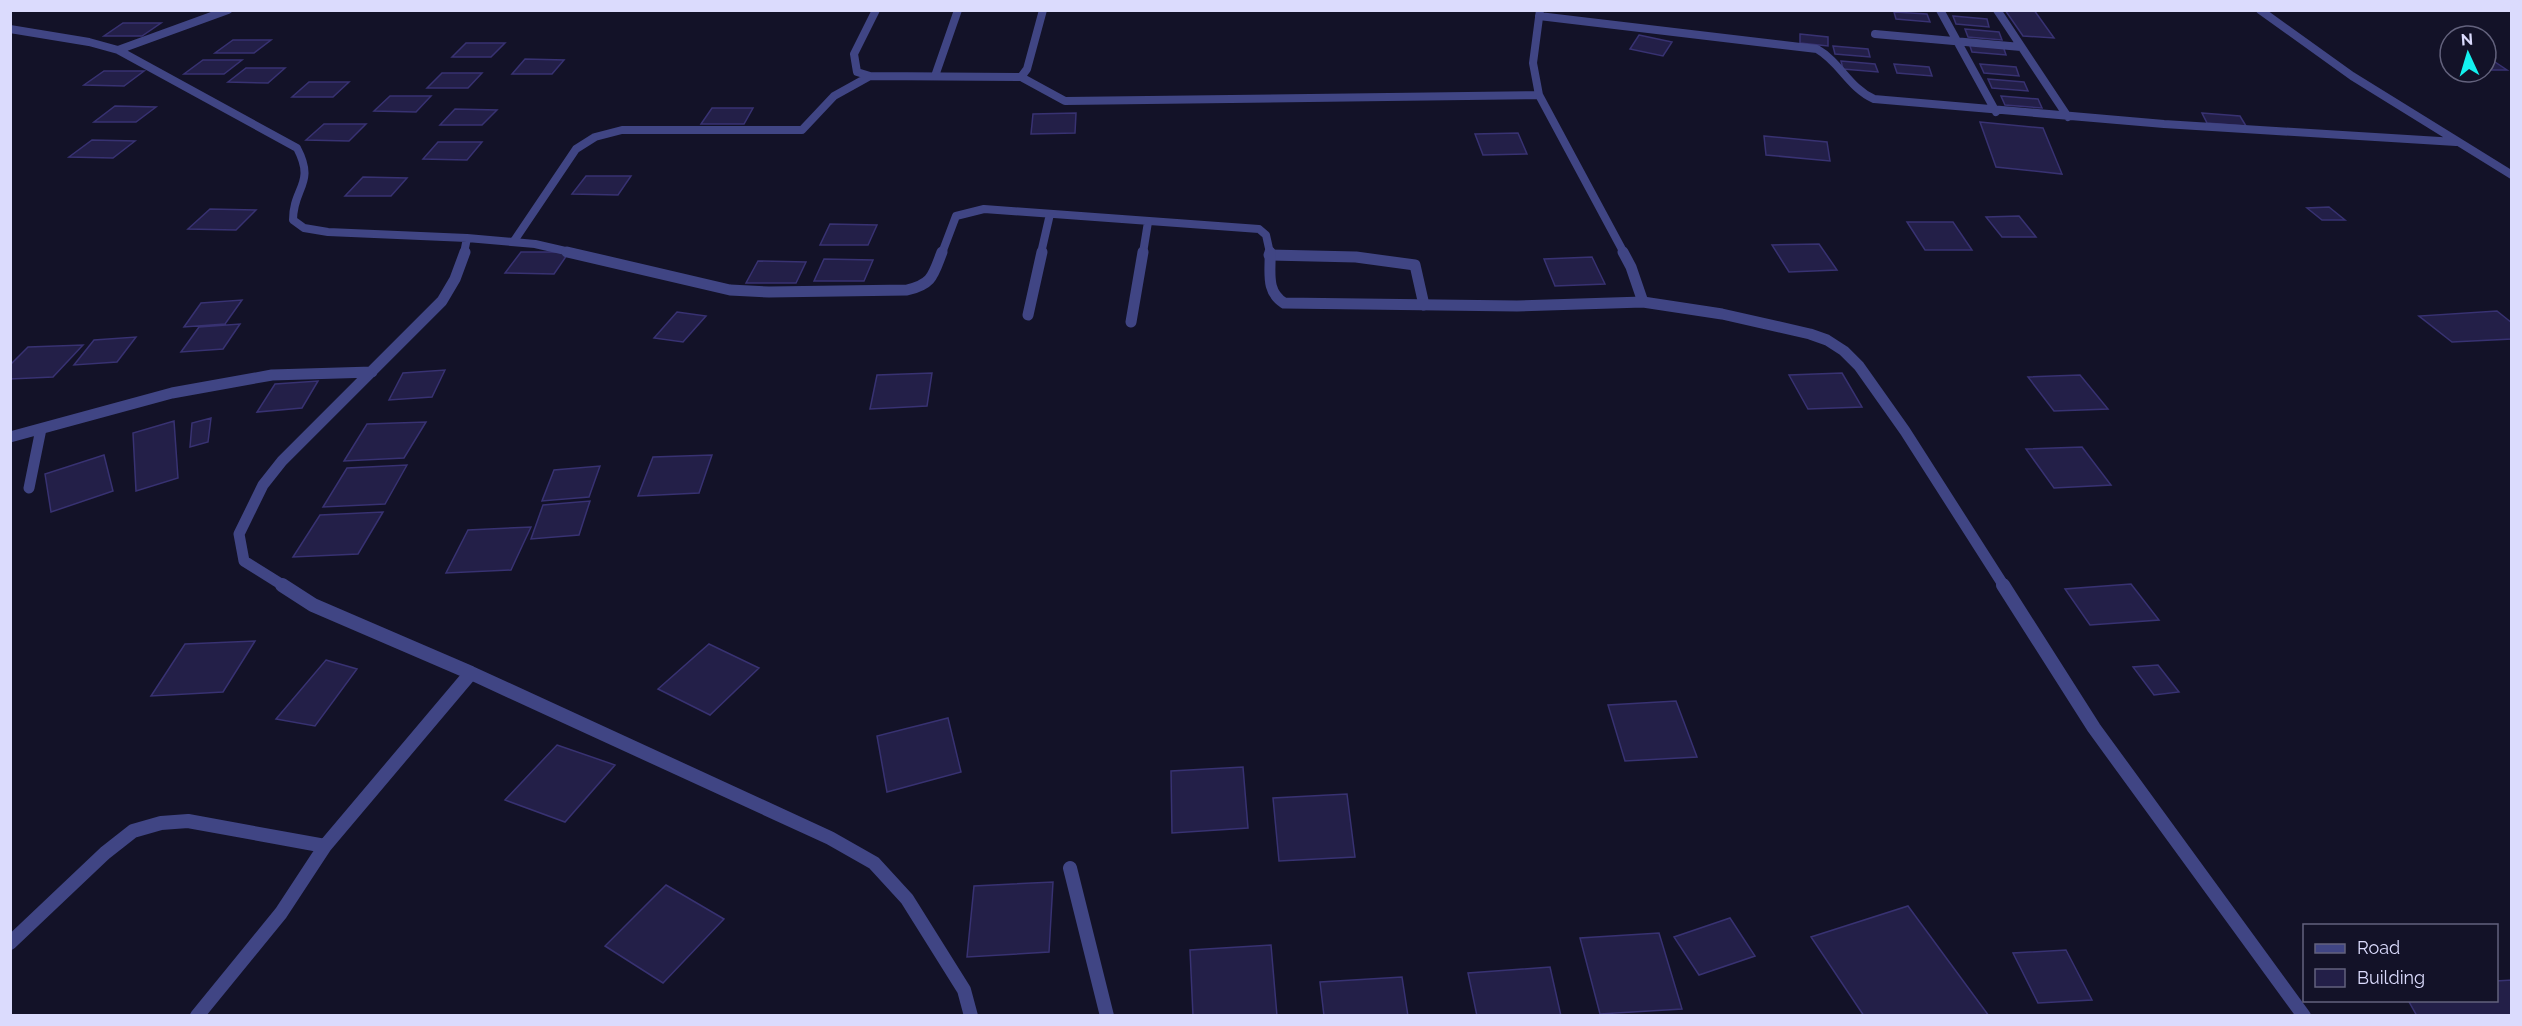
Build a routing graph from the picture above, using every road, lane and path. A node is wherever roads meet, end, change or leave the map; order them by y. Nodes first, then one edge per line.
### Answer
1 (228, 10) edge
2 (864, 10) edge
3 (958, 10) edge
4 (1043, 10) edge
5 (1940, 10) edge
6 (1997, 10) edge
7 (2260, 10) edge
8 (1540, 13) edge
9 (874, 14) edge
10 (10, 29) edge
11 (1875, 34) dead end
12 (1956, 40) junction
13 (2021, 46) junction
14 (118, 50) junction
15 (870, 76) junction
16 (935, 76) junction
17 (1021, 77) junction
18 (1539, 95) junction
19 (1996, 112) junction
20 (2068, 117) junction
21 (2456, 142) junction
22 (2511, 175) edge
23 (1050, 214) junction
24 (1148, 222) junction
25 (466, 238) junction
26 (514, 241) junction
27 (1269, 255) junction
28 (1644, 302) junction
29 (1424, 304) junction
30 (1028, 315) dead end
31 (1131, 322) dead end
32 (372, 372) junction
33 (41, 429) junction
34 (10, 437) edge
35 (29, 488) dead end
36 (471, 673) junction
37 (325, 846) junction
38 (1070, 868) dead end
39 (10, 943) edge
40 (197, 1016) edge
41 (971, 1016) edge
42 (1107, 1016) edge
43 (2304, 1016) edge

1 - 14 street
2 - 9 street
3 - 16 street
4 - 17 street
5 - 12 street
6 - 13 street
7 - 21 street
8 - 18 street
8 - 19 street
9 - 15 street
10 - 14 street
11 - 12 street
12 - 13 street
12 - 19 street
13 - 20 street
14 - 25 street
15 - 16 street
15 - 26 street
16 - 17 street
17 - 18 street
18 - 28 street
19 - 20 street
20 - 21 street
21 - 22 street
23 - 24 street
23 - 26 street
23 - 30 street
24 - 27 street
24 - 31 street
25 - 26 street
25 - 32 street
27 - 29 street
27 - 29 street
28 - 29 street
28 - 43 street
32 - 33 street
32 - 36 street
33 - 34 street
33 - 35 street
36 - 37 street
36 - 41 street
37 - 39 street
37 - 40 street
38 - 42 street

